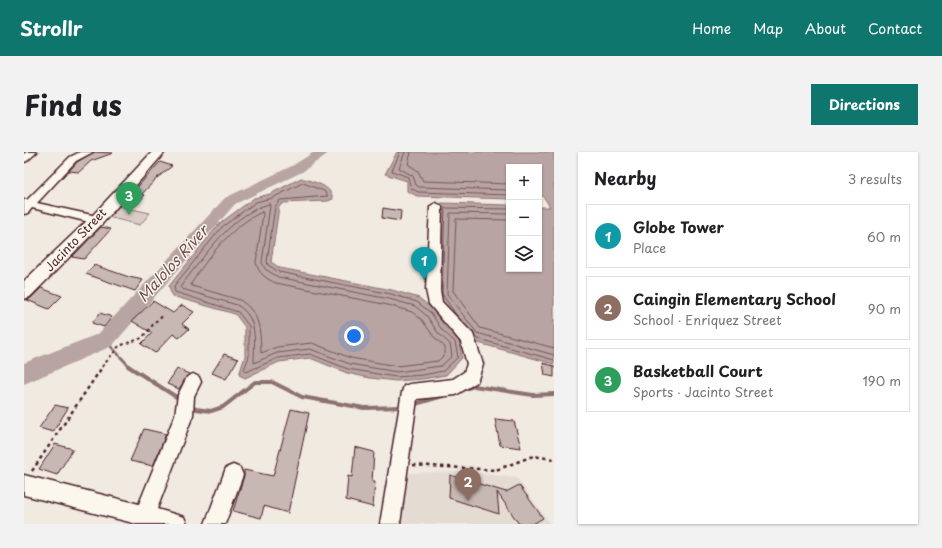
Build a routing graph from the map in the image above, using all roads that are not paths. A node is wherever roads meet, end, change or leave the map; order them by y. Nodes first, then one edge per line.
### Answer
1 (32, 152) edge
2 (88, 152) edge
3 (159, 152) edge
4 (24, 159) edge
5 (26, 206) edge
6 (436, 208) dead end
7 (97, 220) junction
8 (24, 292) edge
9 (190, 389) dead end
10 (233, 475) dead end
11 (26, 482) edge
12 (144, 516) junction
13 (177, 524) edge
14 (215, 524) edge
15 (390, 524) edge

1 - 4 street
2 - 5 street
3 - 7 main road, Jacinto Street
5 - 7 street
6 - 15 street
7 - 8 main road, Jacinto Street
9 - 12 street
10 - 14 street
11 - 12 street
12 - 13 street

